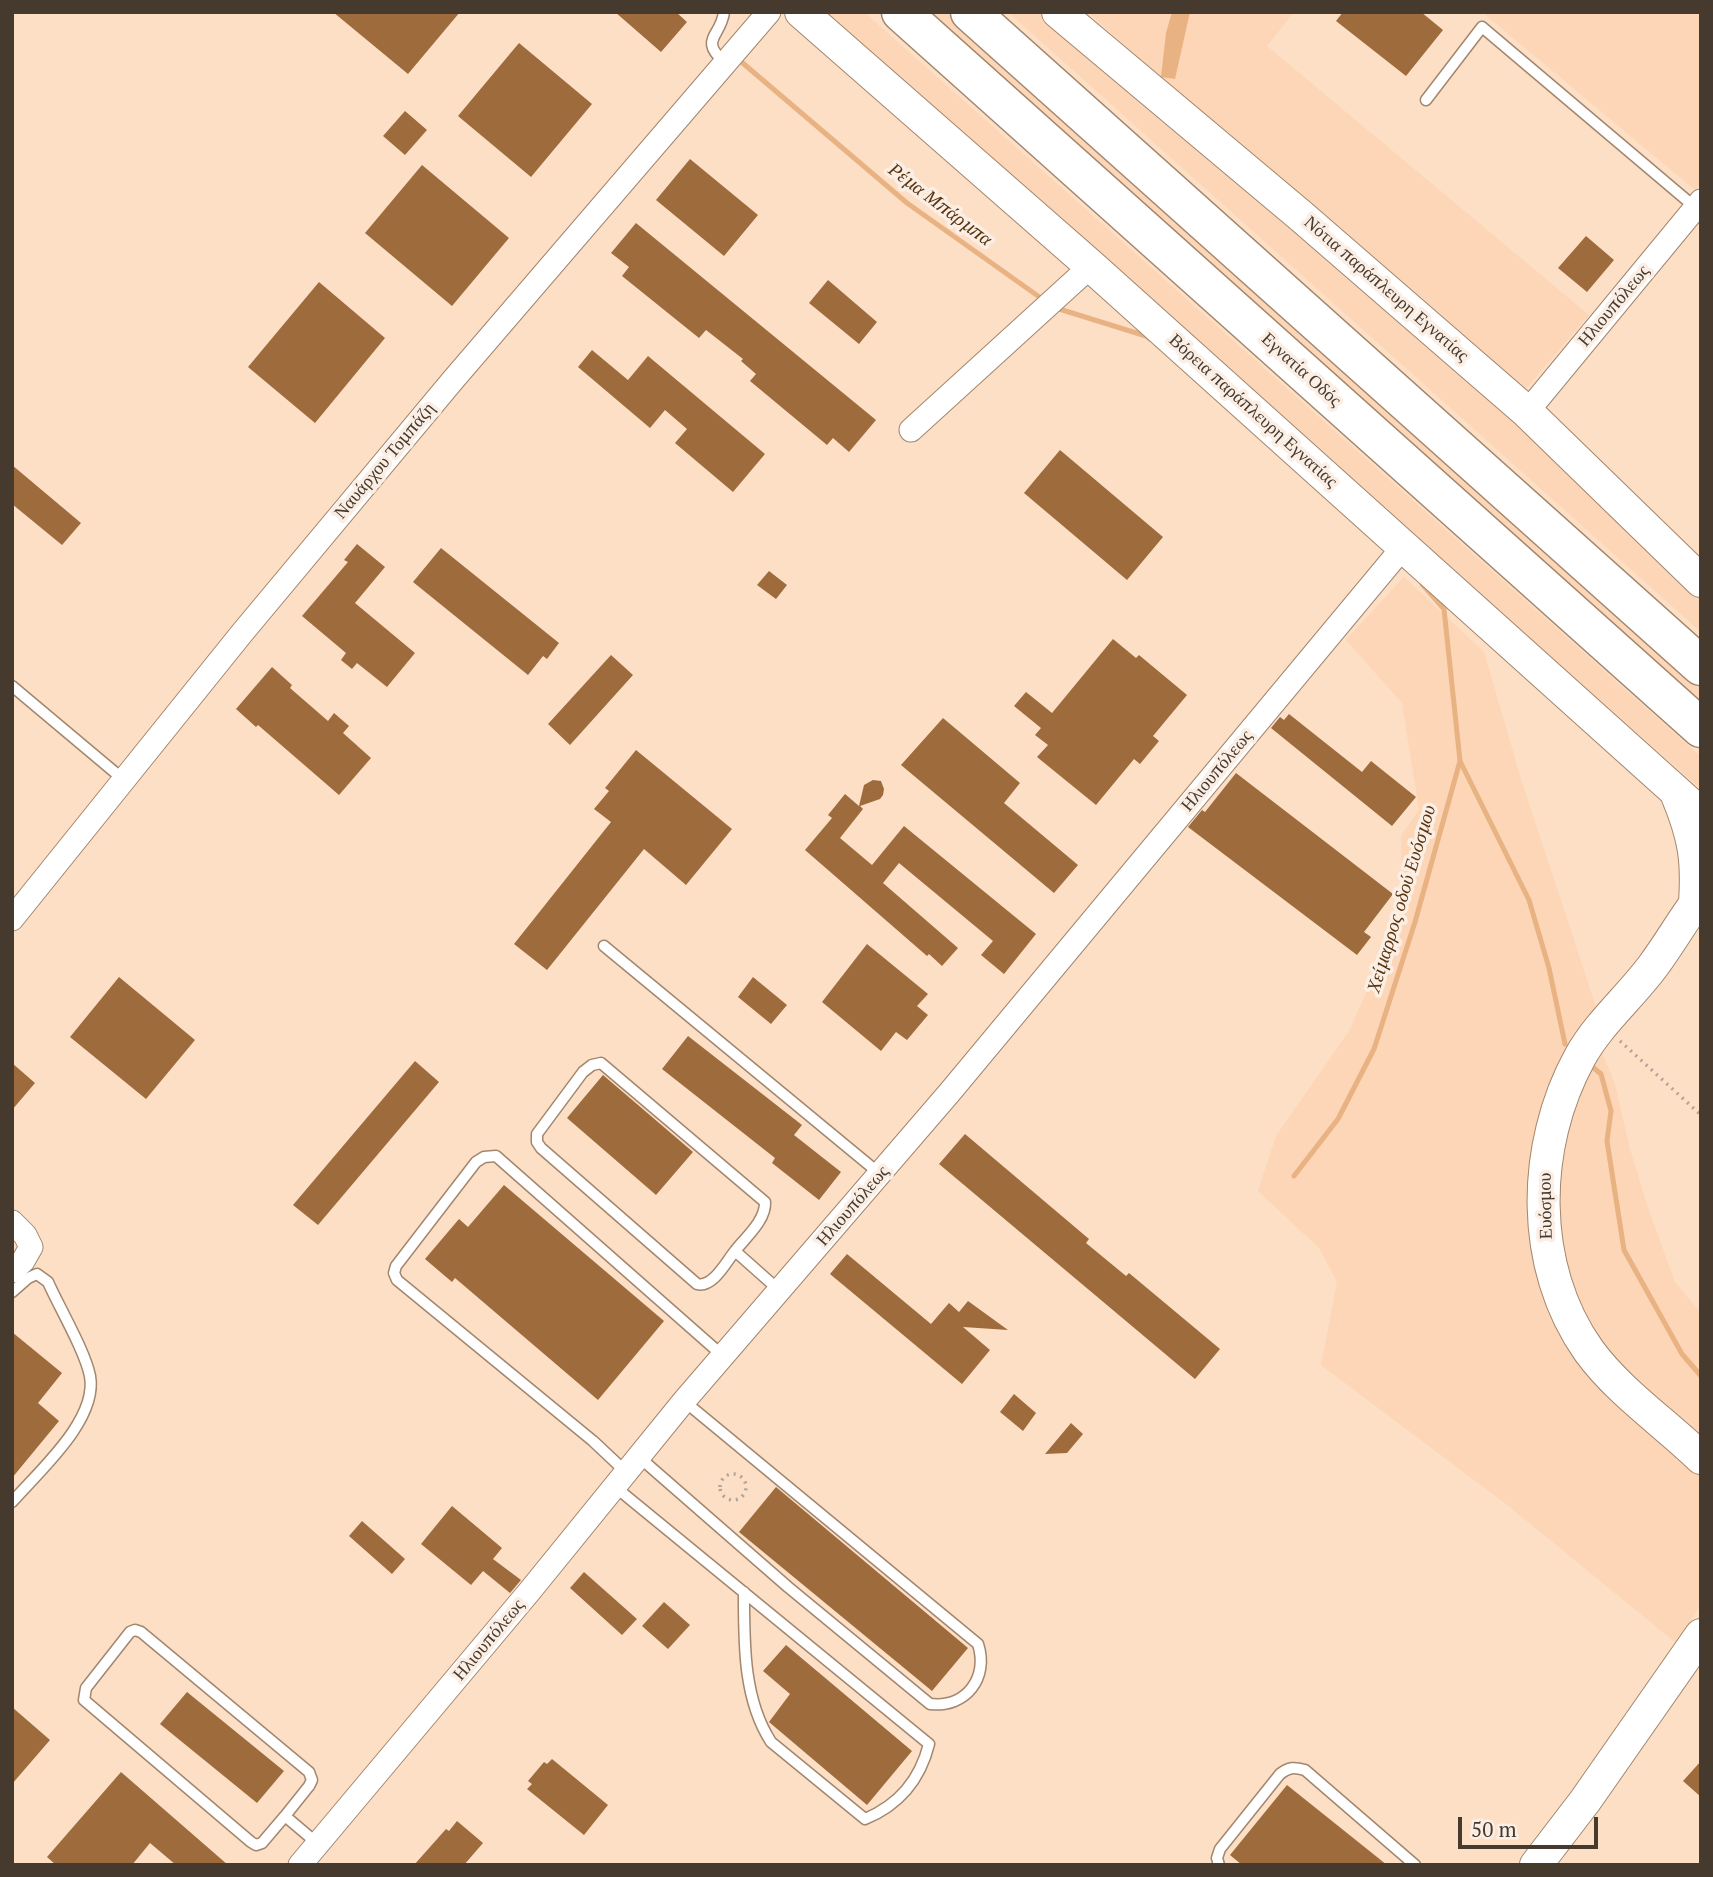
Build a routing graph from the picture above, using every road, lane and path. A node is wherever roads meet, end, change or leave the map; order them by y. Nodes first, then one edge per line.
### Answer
1 (724, 12) edge
2 (769, 12) edge
3 (801, 12) edge
4 (901, 12) edge
5 (970, 12) edge
6 (1058, 12) edge
7 (725, 64) junction
8 (1426, 100) dead end
9 (1698, 204) edge
10 (1091, 266) junction
11 (1527, 412) junction
12 (911, 430) dead end
13 (1404, 546) junction
14 (1701, 581) edge
15 (1701, 666) edge
16 (12, 685) edge
17 (1701, 728) edge
18 (124, 780) junction
19 (1675, 790) junction
20 (1701, 814) edge
21 (1699, 907) edge
22 (12, 919) edge
23 (604, 946) dead end
24 (1603, 1025) junction
25 (1701, 1115) edge
26 (880, 1174) junction
27 (12, 1222) edge
28 (735, 1251) junction
29 (12, 1271) edge
30 (780, 1291) junction
31 (12, 1292) edge
32 (723, 1356) junction
33 (684, 1401) junction
34 (1688, 1437) edge
35 (1701, 1458) edge
36 (626, 1471) junction
37 (733, 1474) joint
38 (12, 1502) edge
39 (744, 1592) junction
40 (1701, 1635) edge
41 (285, 1816) junction
42 (318, 1844) junction
43 (300, 1865) edge
44 (1219, 1865) edge
45 (1415, 1865) edge
46 (1536, 1865) edge

1 - 7 lane
2 - 7 street, Ναυάρχου Τομπάζη
3 - 10 street, Βόρεια παράπλευρη Εγνατίας
4 - 17 highway, Εγνατία Οδός
5 - 15 highway
6 - 11 street, Νότια παράπλευρη Εγνατίας
7 - 18 street, Ναυάρχου Τομπάζη
8 - 9 lane
9 - 11 street, Ηλιουπόλεως
10 - 12 street
10 - 13 street, Βόρεια παράπλευρη Εγνατίας
11 - 14 street, Νότια παράπλευρη Εγνατίας
13 - 19 street, Βόρεια παράπλευρη Εγνατίας
13 - 26 street, Ηλιουπόλεως
16 - 18 lane
18 - 22 street, Ναυάρχου Τομπάζη
19 - 20 street, Βόρεια παράπλευρη Εγνατίας
19 - 21 street
21 - 24 street, Ευόσμου
23 - 26 lane
24 - 25 path
24 - 34 street, Ευόσμου
26 - 30 street, Ηλιουπόλεως
27 - 29 street
28 - 28 lane
28 - 30 lane
30 - 32 street, Ηλιουπόλεως
31 - 38 lane
32 - 33 street, Ηλιουπόλεως
32 - 36 lane
33 - 36 street, Ηλιουπόλεως
33 - 36 lane
34 - 35 street, Ευόσμου
36 - 39 lane
36 - 42 street, Ηλιουπόλεως
37 - 37 path
39 - 39 lane
40 - 46 street
41 - 41 lane
41 - 42 lane
42 - 43 street, Ηλιουπόλεως
44 - 45 lane

